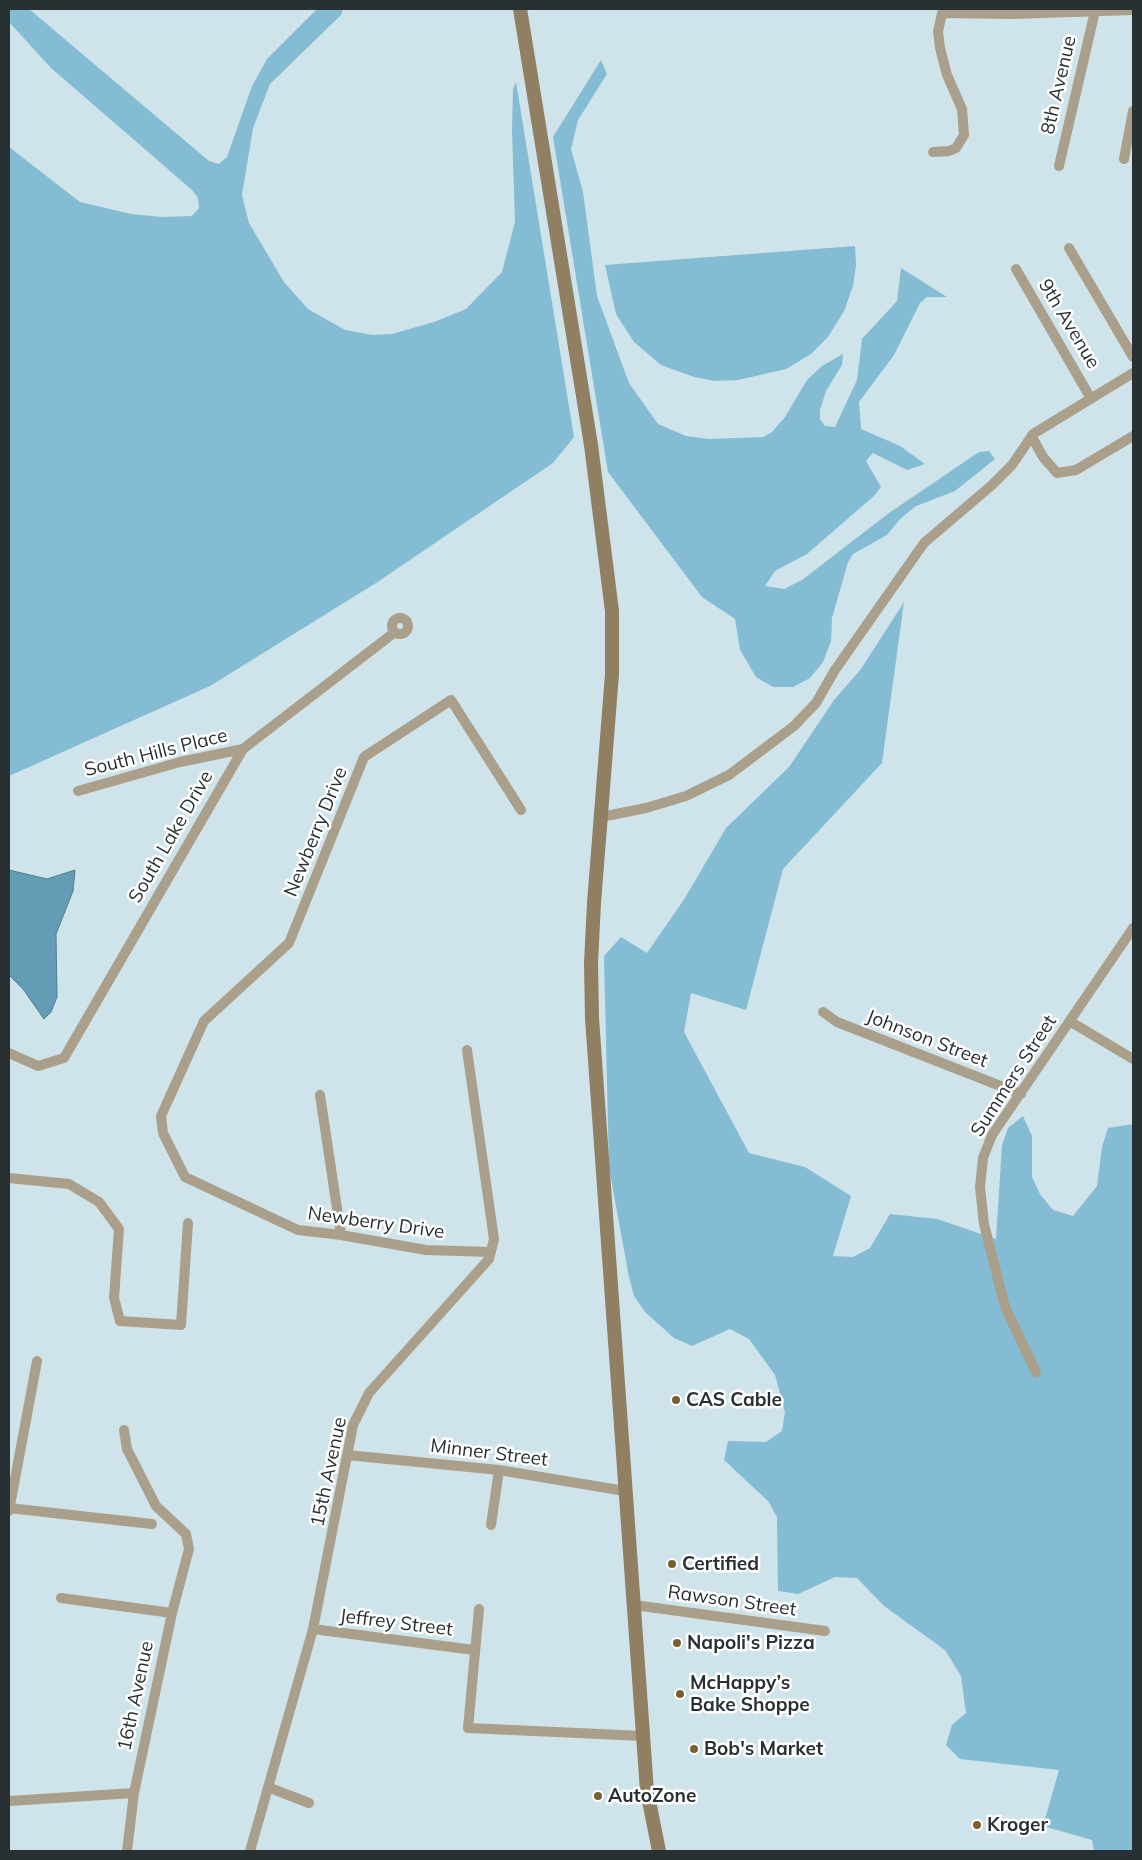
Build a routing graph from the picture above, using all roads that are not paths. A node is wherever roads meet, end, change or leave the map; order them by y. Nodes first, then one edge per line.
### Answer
1 (516, 9) edge
2 (520, 9) edge
3 (528, 9) edge
4 (1133, 10) edge
5 (1094, 12) junction
6 (524, 35) junction
7 (1133, 111) edge
8 (933, 152) dead end
9 (1124, 159) dead end
10 (1059, 166) dead end
11 (1068, 248) dead end
12 (1016, 270) dead end
13 (1133, 357) edge
14 (1133, 373) edge
15 (1090, 397) junction
16 (1033, 434) junction
17 (1133, 436) edge
18 (394, 632) dead end
19 (242, 748) junction
20 (78, 790) dead end
21 (521, 810) dead end
22 (601, 817) junction
23 (1133, 928) edge
24 (823, 1012) dead end
25 (1071, 1022) junction
26 (467, 1050) dead end
27 (9, 1053) edge
28 (1133, 1059) edge
29 (1021, 1094) junction
30 (320, 1095) dead end
31 (9, 1178) edge
32 (188, 1223) dead end
33 (341, 1235) junction
34 (491, 1252) junction
35 (37, 1361) dead end
36 (1036, 1372) dead end
37 (124, 1430) dead end
38 (347, 1455) junction
39 (499, 1470) junction
40 (625, 1491) junction
41 (9, 1510) edge
42 (152, 1524) dead end
43 (491, 1525) dead end
44 (61, 1598) dead end
45 (634, 1605) junction
46 (479, 1609) dead end
47 (172, 1613) junction
48 (313, 1629) junction
49 (825, 1631) dead end
50 (474, 1650) junction
51 (643, 1736) junction
52 (270, 1788) junction
53 (134, 1793) junction
54 (9, 1801) edge
55 (309, 1803) dead end
56 (126, 1851) edge
57 (250, 1851) edge
58 (659, 1851) edge

1 - 6 main road
2 - 6 main road
3 - 6 main road
4 - 5 street
5 - 8 street
5 - 10 street, 8th Avenue
6 - 22 main road
7 - 9 street
11 - 13 street
12 - 15 street, 9th Avenue
14 - 15 street
15 - 16 street
16 - 17 street
16 - 22 street
18 - 19 street, South Lake Drive
19 - 20 street, South Hills Place
19 - 27 street, South Lake Drive
21 - 33 street, Newberry Drive
22 - 40 main road
23 - 25 street, Summers Street
24 - 29 street, Johnson Street
25 - 28 street
25 - 29 street, Summers Street
26 - 34 street
29 - 36 street, Summers Street
30 - 33 street
31 - 32 street
33 - 34 street, Newberry Drive
34 - 38 street, 15th Avenue
35 - 41 street
37 - 47 street, 16th Avenue
38 - 39 street, Minner Street
38 - 48 street, 15th Avenue
39 - 40 street, Minner Street
39 - 43 street
40 - 45 main road
41 - 42 street
44 - 47 street
45 - 49 street, Rawson Street
45 - 51 main road
46 - 50 street
47 - 53 street, 16th Avenue
48 - 50 street, Jeffrey Street
48 - 52 street, 15th Avenue
50 - 51 street
51 - 58 main road
52 - 55 street
52 - 57 street, 15th Avenue
53 - 54 street
53 - 56 street, 16th Avenue

